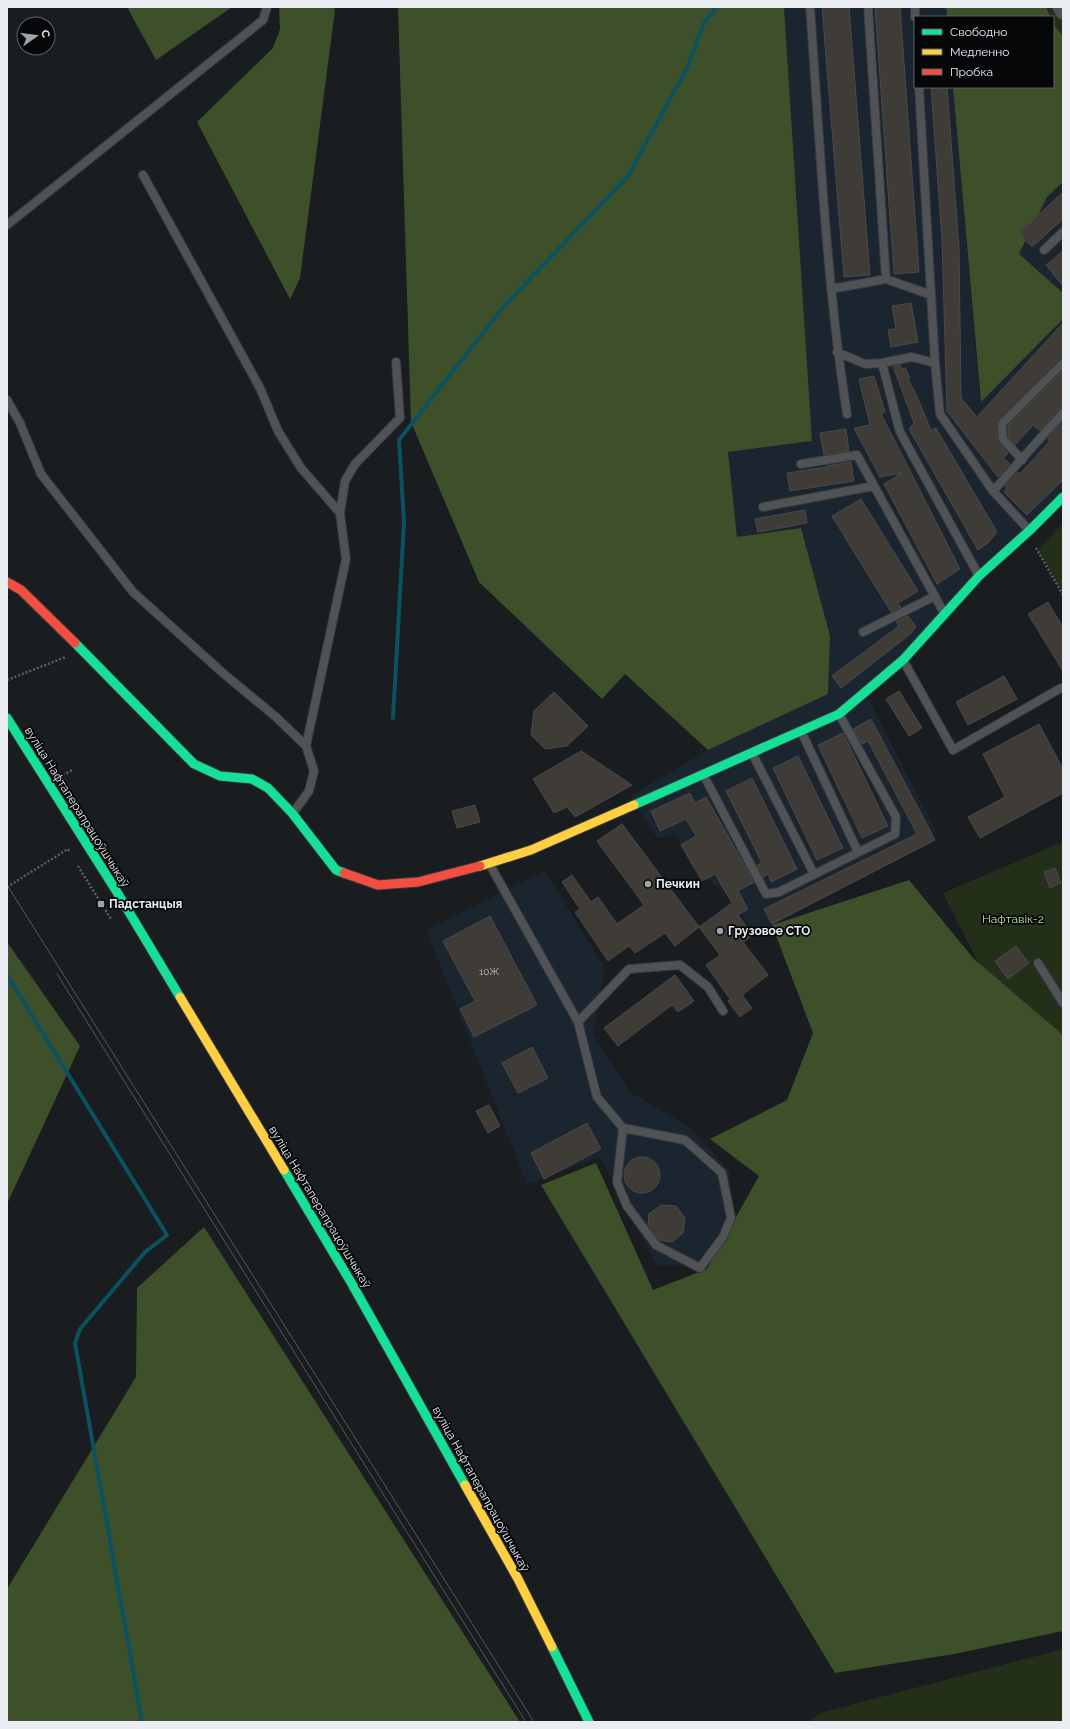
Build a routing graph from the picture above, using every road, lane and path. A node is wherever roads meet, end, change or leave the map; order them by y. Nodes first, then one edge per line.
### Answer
1 (267, 7) edge
2 (810, 7) edge
3 (868, 7) edge
4 (1061, 7) edge
5 (1063, 11) edge
6 (920, 88) edge
7 (143, 175) dead end
8 (7, 225) edge
9 (1063, 232) edge
10 (1044, 250) dead end
11 (886, 279) junction
12 (831, 289) junction
13 (931, 295) junction
14 (837, 352) junction
15 (396, 362) dead end
16 (882, 363) junction
17 (935, 363) junction
18 (1063, 363) edge
19 (7, 400) edge
20 (1063, 412) edge
21 (847, 414) dead end
22 (1022, 460) junction
23 (801, 464) dead end
24 (874, 486) junction
25 (993, 491) junction
26 (1063, 497) edge
27 (763, 507) dead end
28 (340, 513) junction
29 (1029, 530) junction
30 (979, 576) junction
31 (7, 582) edge
32 (1063, 595) edge
33 (935, 596) junction
34 (944, 614) junction
35 (863, 632) dead end
36 (83, 651) junction
37 (903, 660) junction
38 (7, 680) edge
39 (1061, 688) dead end
40 (839, 714) junction
41 (7, 718) edge
42 (800, 730) junction
43 (306, 746) junction
44 (752, 752) junction
45 (702, 774) junction
46 (292, 813) junction
47 (858, 852) junction
48 (72, 856) dead end
49 (76, 863) dead end
50 (490, 864) junction
51 (814, 874) junction
52 (7, 887) edge
53 (113, 923) dead end
54 (1038, 963) dead end
55 (1063, 1003) edge
56 (724, 1010) dead end
57 (578, 1022) junction
58 (623, 1128) junction
59 (589, 1722) edge

1 - 8 lane
2 - 12 lane
3 - 11 lane
4 - 5 street
6 - 13 lane
7 - 28 lane
9 - 10 lane
11 - 12 lane
11 - 13 lane
12 - 14 lane
13 - 17 lane
14 - 16 lane
14 - 21 lane
15 - 28 lane
16 - 17 lane
16 - 30 lane
17 - 25 lane
18 - 22 lane
19 - 43 lane
20 - 22 lane
22 - 25 lane
23 - 24 lane
24 - 27 lane
24 - 33 lane
25 - 29 lane
26 - 29 street
28 - 43 lane
29 - 30 street
29 - 32 path
30 - 34 street
31 - 36 street
33 - 34 lane
33 - 35 lane
34 - 37 street
36 - 38 path
36 - 46 street
37 - 39 lane
37 - 40 street
40 - 42 street
40 - 47 lane
41 - 59 street, вуліца Нафтаперапрацоўшчыкаў
42 - 44 street
42 - 47 lane
43 - 46 lane
44 - 45 street
44 - 51 lane
45 - 50 street
45 - 51 lane
46 - 50 street
47 - 51 lane
48 - 52 path
49 - 53 path
50 - 57 lane
54 - 55 lane
56 - 57 lane
57 - 58 lane
58 - 58 lane

